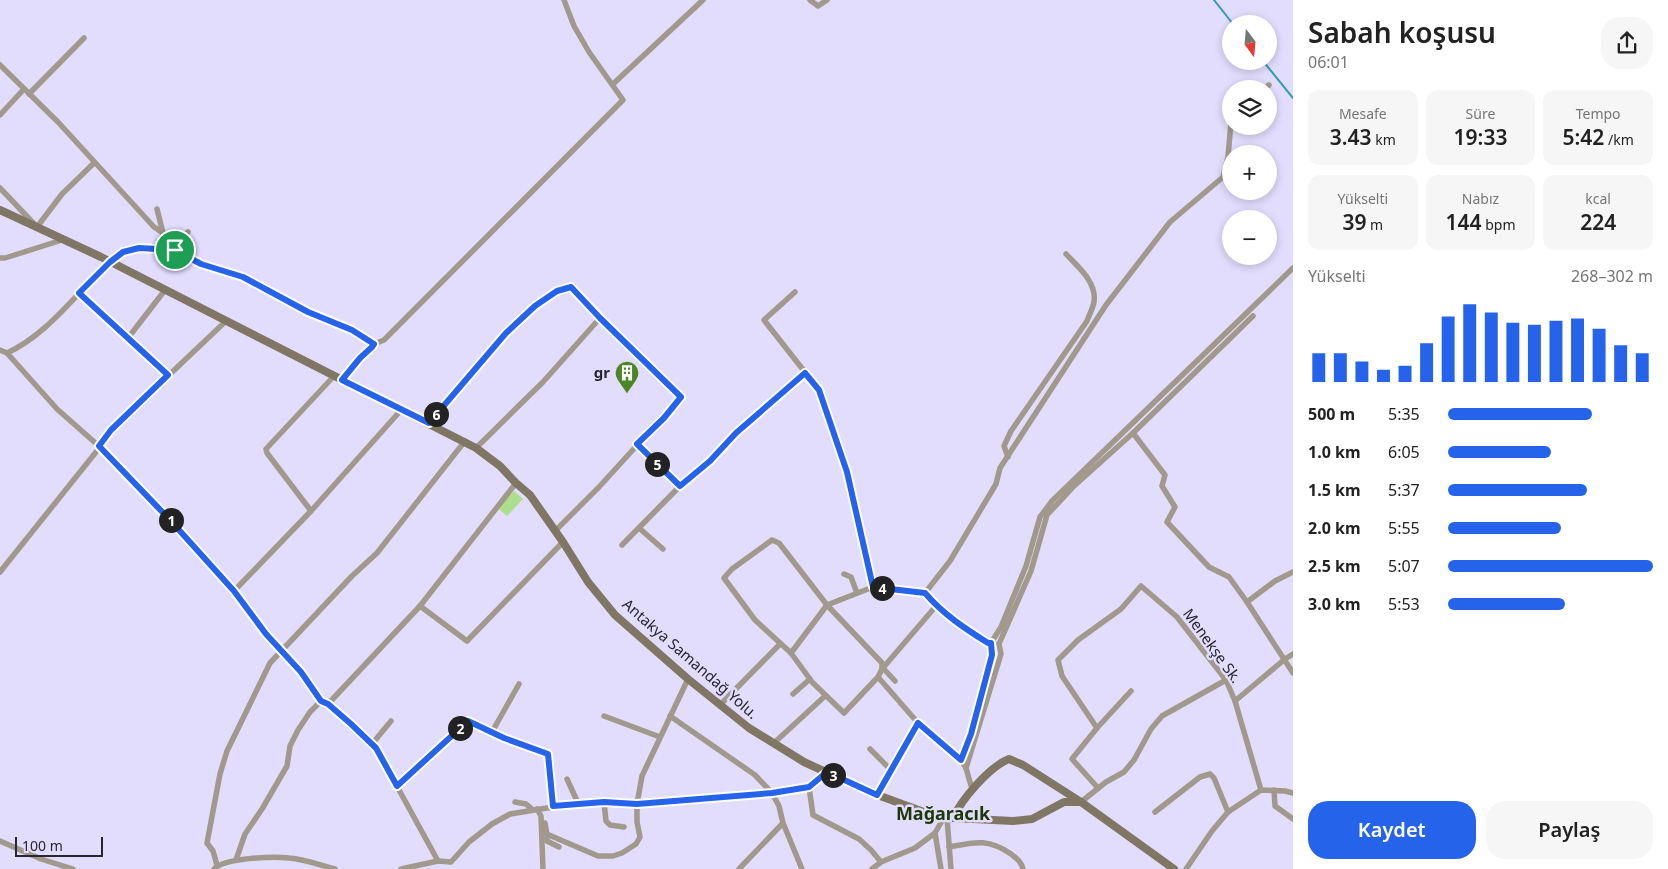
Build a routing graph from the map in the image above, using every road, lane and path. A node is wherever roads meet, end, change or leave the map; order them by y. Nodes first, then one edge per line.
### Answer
1 (564, 0) edge
2 (703, 0) edge
3 (810, 0) edge
4 (827, 0) edge
5 (84, 38) dead end
6 (0, 66) edge
7 (613, 84) junction
8 (27, 91) junction
9 (0, 115) edge
10 (1230, 135) edge
11 (94, 163) junction
12 (0, 188) edge
13 (157, 209) dead end
14 (0, 210) edge
15 (38, 227) junction
16 (188, 232) dead end
17 (163, 233) junction
18 (65, 239) junction
19 (174, 248) junction
20 (1066, 254) dead end
21 (0, 258) edge
22 (110, 262) junction
23 (1293, 268) edge
24 (165, 290) junction
25 (795, 292) dead end
26 (79, 293) junction
27 (1254, 316) dead end
28 (600, 318) junction
29 (226, 321) junction
30 (128, 338) junction
31 (374, 344) junction
32 (0, 350) edge
33 (7, 353) junction
34 (805, 373) junction
35 (168, 375) junction
36 (334, 376) junction
37 (342, 380) junction
38 (402, 409) junction
39 (429, 423) junction
40 (1133, 433) junction
41 (465, 442) junction
42 (637, 444) junction
43 (99, 446) junction
44 (476, 448) junction
45 (1008, 457) junction
46 (516, 483) junction
47 (680, 486) junction
48 (312, 511) junction
49 (639, 528) junction
50 (555, 531) junction
51 (563, 542) junction
52 (622, 545) dead end
53 (664, 550) dead end
54 (0, 572) edge
55 (1293, 572) edge
56 (844, 574) dead end
57 (873, 587) junction
58 (234, 591) junction
59 (857, 593) junction
60 (925, 593) junction
61 (1247, 602) junction
62 (827, 605) junction
63 (420, 606) junction
64 (936, 606) junction
65 (991, 643) junction
66 (780, 644) junction
67 (999, 644) junction
68 (281, 651) junction
69 (791, 653) junction
70 (1293, 654) edge
71 (1285, 659) junction
72 (882, 669) junction
73 (1293, 673) edge
74 (878, 677) junction
75 (688, 679) junction
76 (810, 679) junction
77 (1226, 680) junction
78 (895, 681) dead end
79 (519, 684) dead end
80 (1130, 691) dead end
81 (793, 694) dead end
82 (825, 696) junction
83 (321, 701) junction
84 (1235, 701) junction
85 (328, 704) junction
86 (721, 704) junction
87 (604, 716) dead end
88 (670, 716) junction
89 (392, 722) dead end
90 (918, 723) junction
91 (1097, 728) junction
92 (492, 732) junction
93 (660, 737) junction
94 (774, 742) junction
95 (372, 744) junction
96 (870, 749) dead end
97 (961, 760) junction
98 (966, 768) junction
99 (891, 770) junction
100 (827, 772) junction
101 (567, 779) dead end
102 (397, 786) junction
103 (809, 787) junction
104 (1098, 788) junction
105 (972, 790) junction
106 (1261, 790) junction
107 (1274, 790) junction
108 (772, 793) junction
109 (1293, 793) edge
110 (877, 795) junction
111 (515, 802) dead end
112 (604, 802) junction
113 (1081, 802) junction
114 (578, 803) junction
115 (637, 804) junction
116 (553, 806) junction
117 (535, 809) junction
118 (1155, 812) dead end
119 (1228, 812) junction
120 (948, 818) junction
121 (1293, 819) edge
122 (545, 823) dead end
123 (782, 823) junction
124 (624, 827) dead end
125 (935, 833) junction
126 (545, 834) junction
127 (0, 840) edge
128 (559, 847) dead end
129 (949, 847) junction
130 (236, 860) junction
131 (438, 861) junction
132 (451, 862) junction
133 (881, 862) junction
134 (215, 867) edge
135 (73, 869) edge
136 (335, 869) edge
137 (401, 869) edge
138 (452, 869) edge
139 (543, 869) edge
140 (739, 869) edge
141 (802, 869) edge
142 (872, 869) edge
143 (941, 869) edge
144 (951, 869) edge
145 (1024, 869) edge
146 (1174, 869) edge
147 (1186, 869) edge

1 - 7 street
2 - 7 street
3 - 4 street
5 - 8 street
6 - 8 street
7 - 31 street
8 - 9 street
8 - 11 street
10 - 45 street
11 - 15 street
11 - 17 street
12 - 15 street
13 - 17 street
14 - 15 street, Antakya Samandağ Yolu.
15 - 18 street, Antakya Samandağ Yolu.
16 - 19 street
17 - 19 street
18 - 21 street
18 - 22 street, Antakya Samandağ Yolu.
19 - 22 street
19 - 31 street
20 - 45 street
22 - 24 street, Antakya Samandağ Yolu.
22 - 26 street
23 - 65 street
24 - 29 street, Antakya Samandağ Yolu.
24 - 30 street
25 - 34 street
26 - 30 street
26 - 33 street
27 - 40 street
28 - 39 street
28 - 42 street
28 - 44 street
29 - 35 street
29 - 36 street, Antakya Samandağ Yolu.
30 - 35 street
31 - 37 street
32 - 33 street
33 - 43 street
34 - 47 street
34 - 57 street
35 - 43 street
36 - 37 street, Antakya Samandağ Yolu.
36 - 48 street
37 - 38 street, Antakya Samandağ Yolu.
38 - 39 street, Antakya Samandağ Yolu.
38 - 48 street
39 - 41 street, Antakya Samandağ Yolu.
40 - 61 street
40 - 67 street
41 - 44 street, Antakya Samandağ Yolu.
41 - 68 street
42 - 47 street
42 - 50 street
43 - 54 street
43 - 58 street
44 - 46 street, Antakya Samandağ Yolu.
45 - 60 street
46 - 50 street, Antakya Samandağ Yolu.
46 - 63 street
47 - 49 street
48 - 58 street
49 - 52 street
49 - 53 street
50 - 51 street, Antakya Samandağ Yolu.
51 - 63 street
51 - 75 street, Antakya Samandağ Yolu.
55 - 61 street
56 - 59 street
57 - 59 street
57 - 60 street
58 - 68 street
59 - 62 street
60 - 64 street
61 - 71 street
62 - 66 street
62 - 69 street
62 - 72 street
63 - 85 street
64 - 65 street
64 - 72 street
65 - 67 street
65 - 97 street
66 - 69 street
66 - 86 street
67 - 98 street
68 - 83 street
68 - 134 street
69 - 76 street
70 - 71 street
71 - 73 street
71 - 84 street
72 - 74 street
72 - 78 street
74 - 82 street
74 - 90 street
75 - 86 street, Antakya Samandağ Yolu.
75 - 88 street
76 - 81 street
76 - 82 street
77 - 84 street, Menekşe Sk.
77 - 91 street, Menekşe Sk.
77 - 104 street
79 - 92 street
80 - 91 street
82 - 94 street
83 - 85 street
83 - 130 street
84 - 106 street, Menekşe Sk.
85 - 95 street
86 - 94 street, Antakya Samandağ Yolu.
87 - 93 street
88 - 93 street
88 - 108 street
89 - 95 street
90 - 97 street
90 - 99 street
91 - 104 street
92 - 102 street
92 - 116 street
93 - 115 street
94 - 100 street, Antakya Samandağ Yolu.
95 - 102 street
96 - 99 street
97 - 98 street
98 - 105 street
99 - 110 street
100 - 103 street
100 - 110 street, Antakya Samandağ Yolu.
101 - 114 street
102 - 131 street
103 - 108 street
103 - 133 street
104 - 113 street
105 - 113 street
105 - 120 street
106 - 107 street
106 - 119 street
107 - 109 street
107 - 121 street
108 - 115 street
108 - 123 street
110 - 120 street, Antakya Samandağ Yolu.
111 - 117 street
112 - 114 street
112 - 115 street
112 - 124 street
113 - 120 street, Antakya Samandağ Yolu.
113 - 146 street
114 - 116 street
115 - 126 street
116 - 117 street
117 - 126 street
117 - 132 street
118 - 119 street
119 - 147 street
120 - 125 street
120 - 129 street
122 - 126 street
123 - 140 street
123 - 141 street
125 - 133 street
125 - 143 street
126 - 128 street
126 - 139 street
127 - 135 street
129 - 144 street
129 - 145 street
130 - 134 street
130 - 136 street
131 - 132 street
131 - 137 street
132 - 138 street
133 - 142 street

